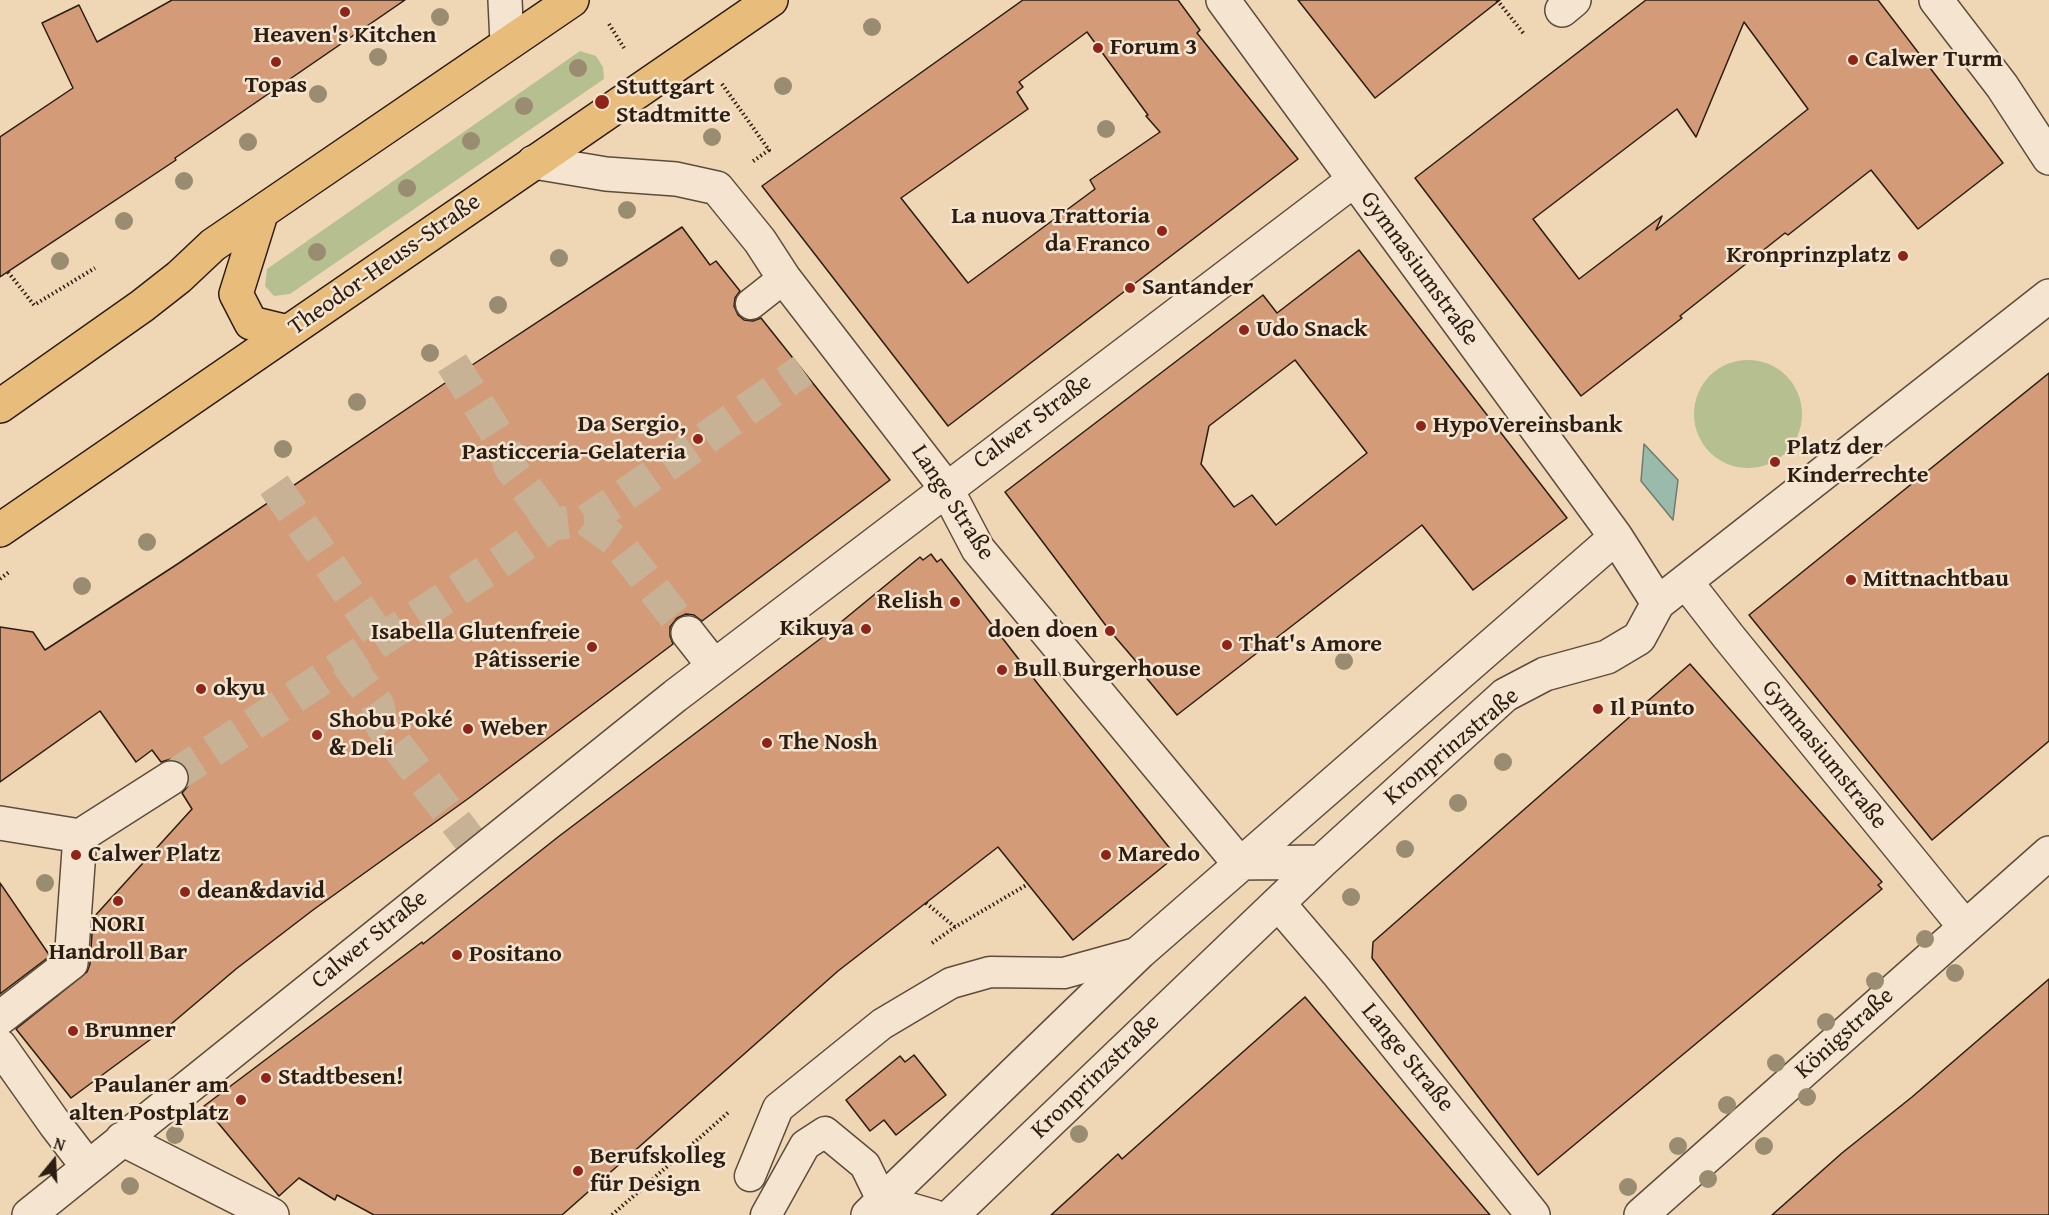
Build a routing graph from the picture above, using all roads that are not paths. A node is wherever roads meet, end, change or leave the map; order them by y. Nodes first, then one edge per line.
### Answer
1 (505, 0) edge
2 (572, 0) edge
3 (771, 0) edge
4 (1223, 0) edge
5 (1936, 0) edge
6 (507, 43) junction
7 (2049, 158) edge
8 (534, 162) junction
9 (1354, 180) junction
10 (261, 214) junction
11 (784, 278) junction
12 (2049, 296) edge
13 (751, 304) dead end
14 (288, 332) junction
15 (0, 406) edge
16 (946, 488) junction
17 (0, 530) edge
18 (1616, 537) junction
19 (1686, 582) junction
20 (1658, 603) junction
21 (688, 633) tunnel mouth
22 (714, 666) junction
23 (171, 777) tunnel mouth
24 (0, 823) edge
25 (80, 836) junction
26 (2049, 853) edge
27 (1321, 862) junction
28 (1239, 863) junction
29 (1278, 903) junction
30 (1965, 927) junction
31 (1140, 952) junction
32 (0, 1018) edge
33 (0, 1046) edge
34 (122, 1139) junction
35 (88, 1167) junction
36 (750, 1176) dead end
37 (875, 1208) edge
38 (28, 1215) edge
39 (272, 1215) edge
40 (766, 1215) edge
41 (934, 1215) edge
42 (952, 1215) edge
43 (1533, 1215) edge
44 (1641, 1215) edge

1 - 6 street
2 - 6 main road
3 - 8 main road, Theodor-Heuss-Straße
4 - 9 street, Gymnasiumstraße
5 - 7 street
6 - 10 main road
8 - 11 street, Lange Straße
8 - 14 main road, Theodor-Heuss-Straße
9 - 16 street, Calwer Straße
9 - 18 street, Gymnasiumstraße
10 - 14 main road
10 - 15 main road
11 - 13 lane
11 - 16 street, Lange Straße
12 - 19 street, Kronprinzstraße
14 - 17 main road, Theodor-Heuss-Straße
16 - 22 street, Calwer Straße
16 - 28 street, Lange Straße
18 - 20 street
18 - 28 street, Kronprinzstraße
19 - 20 street, Kronprinzstraße
19 - 30 street, Gymnasiumstraße
20 - 27 street, Kronprinzstraße
21 - 22 street
22 - 34 street, Calwer Straße
23 - 25 street
24 - 25 street
25 - 32 street
26 - 30 street, Königstraße
27 - 28 street
27 - 29 street, Kronprinzstraße
28 - 31 street, Kronprinzstraße
29 - 42 street, Kronprinzstraße
29 - 43 street, Lange Straße
30 - 44 street, Königstraße
31 - 36 lane
31 - 37 street, Kronprinzstraße
33 - 35 street
34 - 35 street, Calwer Straße
34 - 39 street
35 - 38 street, Calwer Straße
37 - 40 lane
37 - 41 lane

